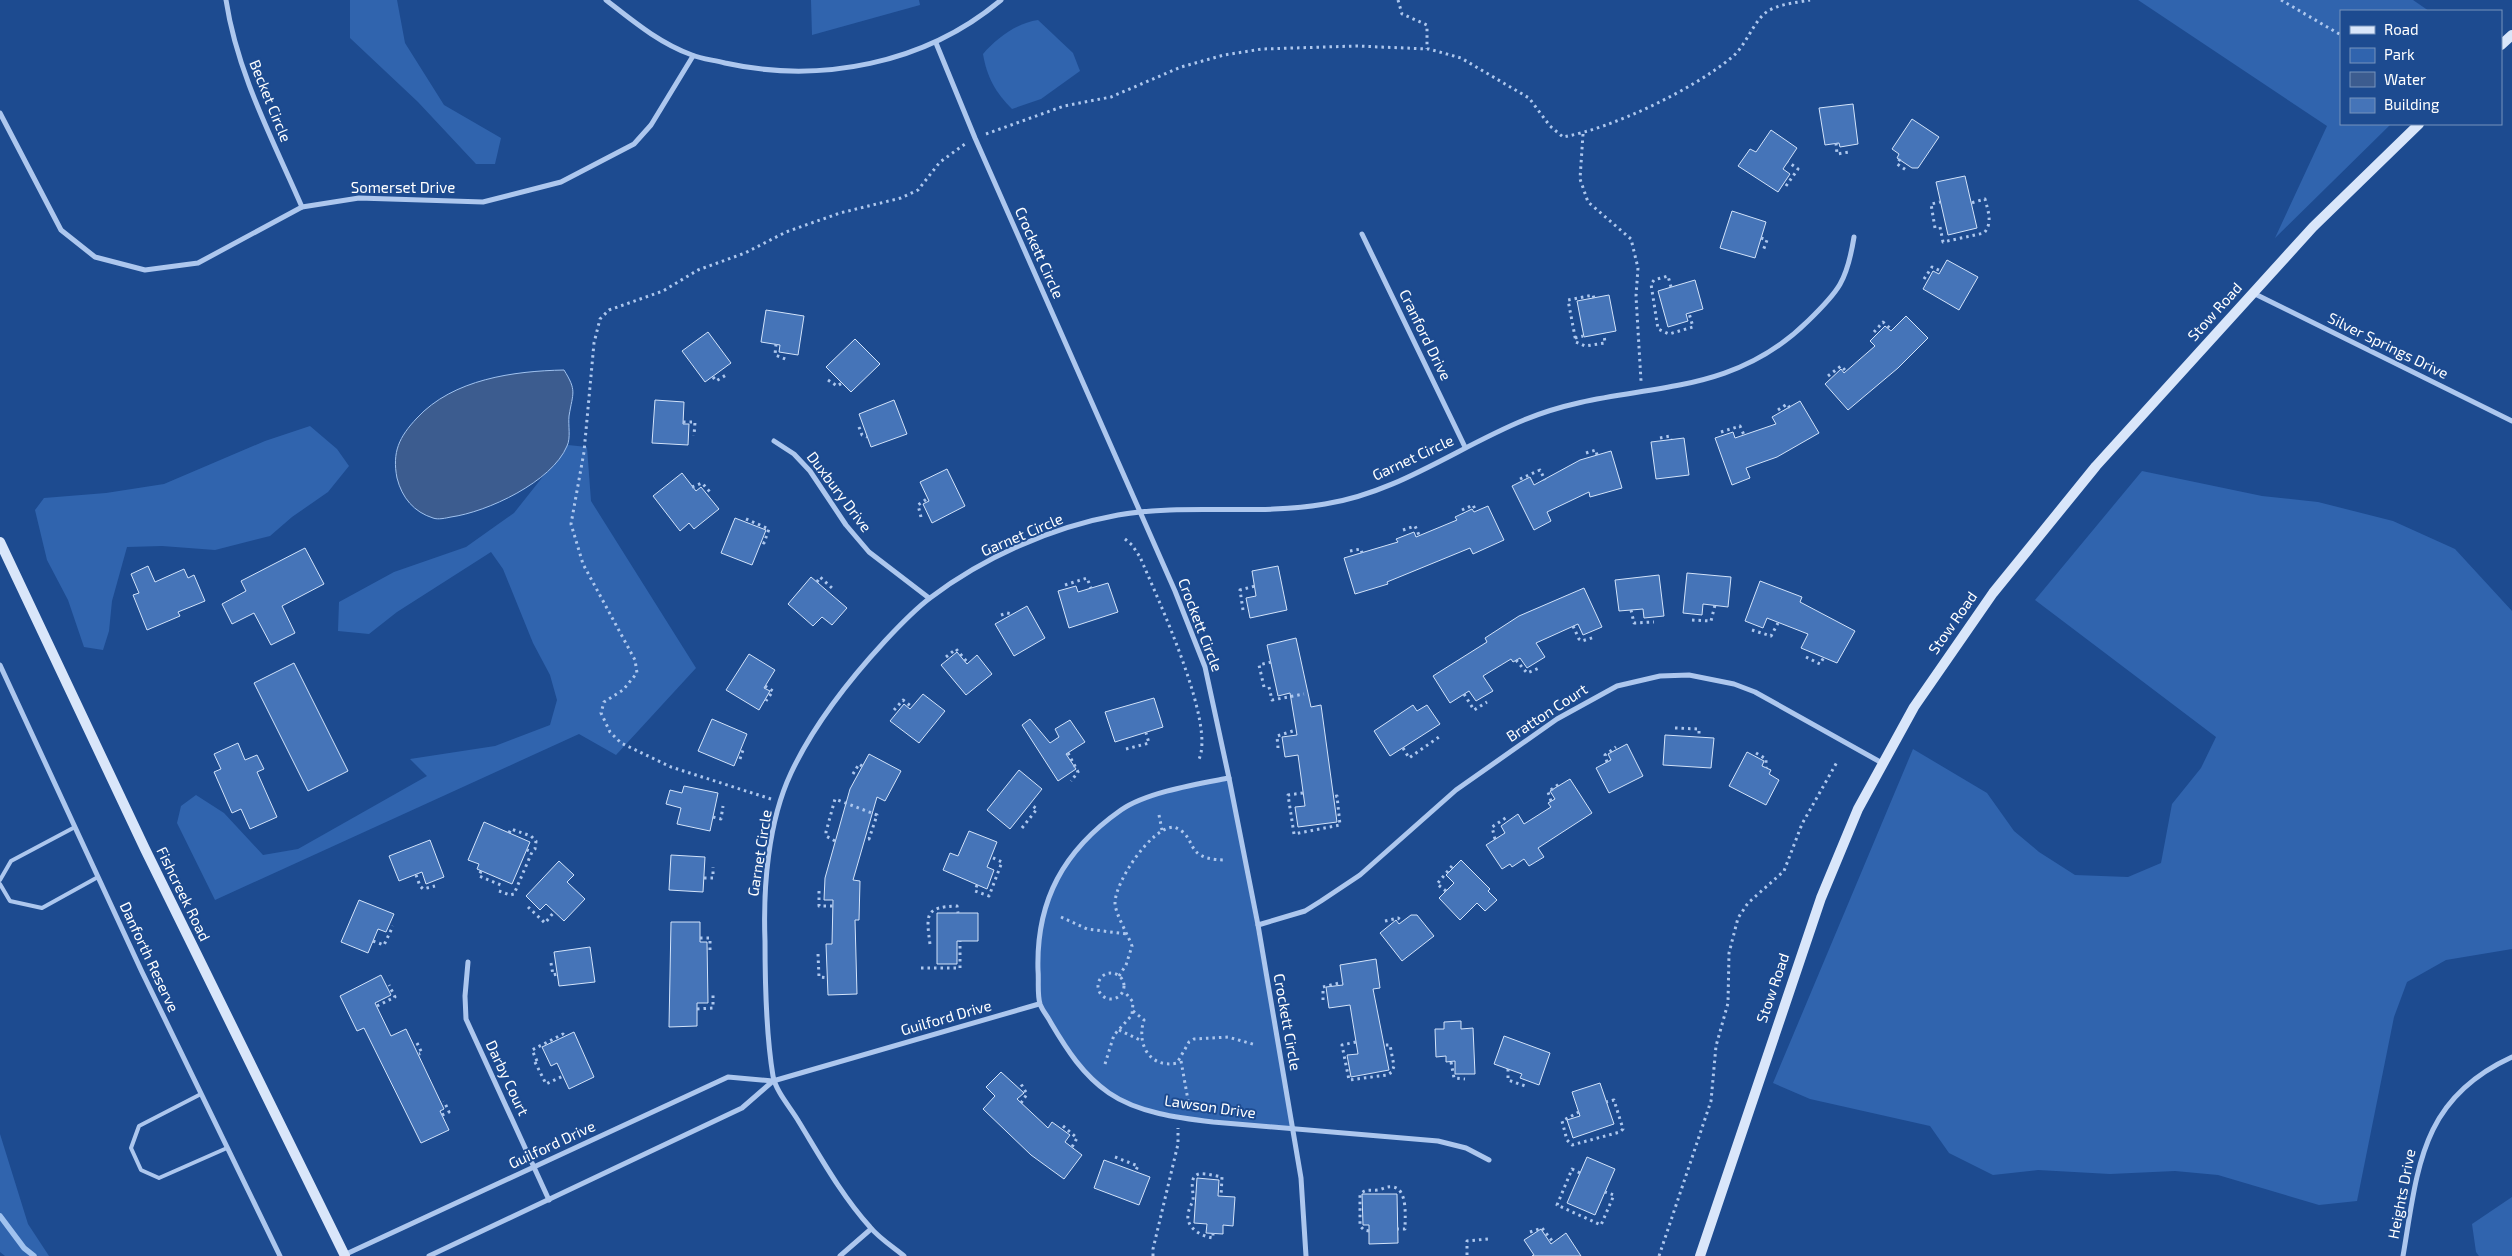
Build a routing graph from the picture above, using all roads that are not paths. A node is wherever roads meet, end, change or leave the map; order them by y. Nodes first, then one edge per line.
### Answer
1 (226, 0) edge
2 (606, 0) edge
3 (1001, 0) edge
4 (2512, 35) edge
5 (936, 43) junction
6 (2502, 44) edge
7 (692, 56) junction
8 (0, 113) edge
9 (2418, 125) edge
10 (302, 207) junction
11 (1362, 234) dead end
12 (1854, 237) dead end
13 (2253, 293) junction
14 (2512, 420) edge
15 (774, 441) dead end
16 (1465, 447) junction
17 (1140, 513) junction
18 (0, 542) edge
19 (929, 598) junction
20 (0, 665) edge
21 (1882, 763) junction
22 (1229, 778) junction
23 (74, 827) junction
24 (98, 877) junction
25 (0, 880) edge
26 (0, 884) edge
27 (1258, 925) junction
28 (468, 962) dead end
29 (1039, 1004) junction
30 (2512, 1057) edge
31 (774, 1081) junction
32 (201, 1094) junction
33 (1292, 1128) junction
34 (227, 1148) junction
35 (1489, 1160) dead end
36 (534, 1167) junction
37 (549, 1200) junction
38 (871, 1229) junction
39 (343, 1255) edge
40 (280, 1256) edge
41 (429, 1256) edge
42 (840, 1256) edge
43 (904, 1256) edge
44 (1306, 1256) edge
45 (1700, 1256) edge
46 (2403, 1256) edge

1 - 10 street, Becket Circle
2 - 7 street
3 - 5 street
4 - 6 street
5 - 7 street
5 - 17 street, Crockett Circle
7 - 10 street, Somerset Drive
8 - 10 street, Somerset Drive
9 - 13 street, Stow Road
11 - 16 street, Cranford Drive
12 - 16 street, Garnet Circle
13 - 14 street, Silver Springs Drive
13 - 21 street, Stow Road
15 - 19 street, Duxbury Drive
16 - 17 street, Garnet Circle
17 - 19 street, Garnet Circle
17 - 22 street, Crockett Circle
18 - 39 street, Fishcreek Road
19 - 31 street, Garnet Circle
20 - 23 street, Danforth Reserve
21 - 27 street, Bratton Court
21 - 45 street, Stow Road
22 - 27 street, Crockett Circle
22 - 29 street, Lawson Drive
23 - 24 street, Danforth Reserve
23 - 25 lane
24 - 26 lane
24 - 32 street, Danforth Reserve
27 - 33 street, Crockett Circle
28 - 36 street, Darby Court
29 - 31 street, Guilford Drive
29 - 33 street, Lawson Drive
30 - 46 street, Heights Drive
31 - 36 street, Guilford Drive
31 - 37 street, Guilford Drive
31 - 38 street, Garnet Circle
32 - 34 street, Danforth Reserve
32 - 34 lane
33 - 35 street, Lawson Drive
33 - 44 street, Crockett Circle
34 - 40 street, Danforth Reserve
36 - 37 street, Darby Court
36 - 39 street, Guilford Drive
37 - 41 street, Guilford Drive
38 - 42 street
38 - 43 street, Garnet Circle

